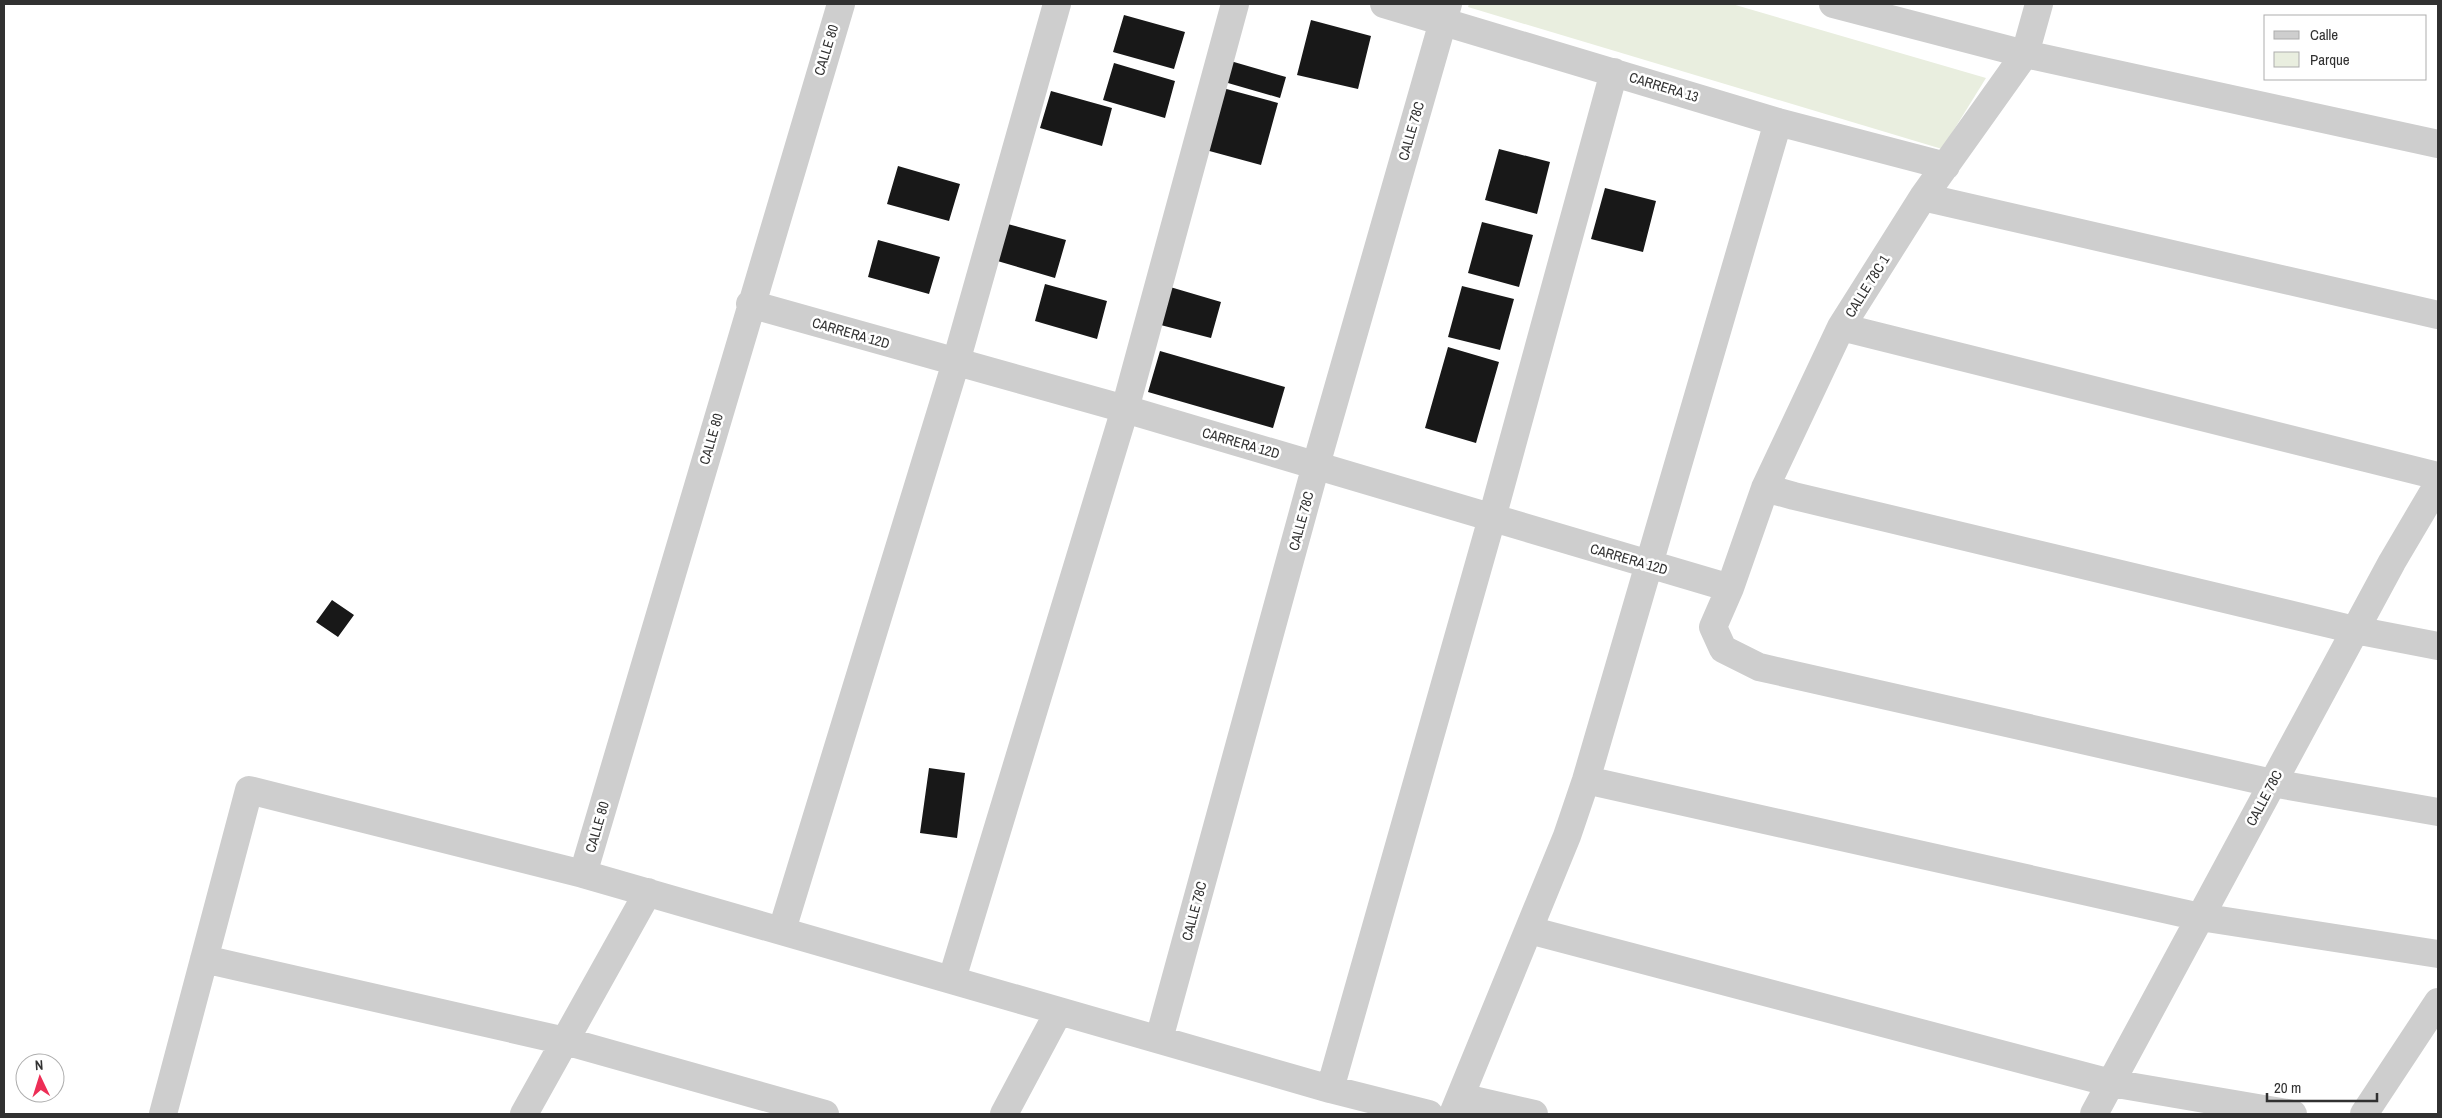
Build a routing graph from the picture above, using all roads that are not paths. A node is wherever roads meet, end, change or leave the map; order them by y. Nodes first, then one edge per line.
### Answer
1 (840, 4) edge
2 (1057, 4) edge
3 (1235, 4) edge
4 (1384, 4) edge
5 (1832, 4) edge
6 (2039, 4) edge
7 (1446, 12) edge
8 (2025, 54) junction
9 (1614, 72) junction
10 (1778, 122) junction
11 (2438, 144) edge
12 (1946, 166) junction
13 (1923, 197) junction
14 (750, 304) junction
15 (2438, 315) edge
16 (1841, 327) junction
17 (956, 362) junction
18 (1125, 409) junction
19 (1316, 465) junction
20 (2438, 476) edge
21 (2438, 484) edge
22 (1765, 488) junction
23 (1492, 518) junction
24 (1651, 565) junction
25 (1730, 588) junction
26 (2355, 630) junction
27 (2438, 646) edge
28 (1586, 780) junction
29 (2272, 783) junction
30 (2438, 812) edge
31 (583, 874) junction
32 (648, 892) junction
33 (2200, 917) junction
34 (782, 930) junction
35 (1529, 930) junction
36 (2438, 954) edge
37 (204, 959) junction
38 (952, 979) junction
39 (2438, 1002) edge
40 (1059, 1011) junction
41 (1159, 1039) junction
42 (565, 1041) junction
43 (2111, 1083) junction
44 (1330, 1089) junction
45 (1456, 1106) edge
46 (1419, 1113) edge
47 (163, 1114) edge
48 (524, 1114) edge
49 (825, 1114) edge
50 (1004, 1114) edge
51 (1534, 1114) edge
52 (2094, 1114) edge
53 (2293, 1114) edge
54 (2364, 1114) edge

1 - 14 street, CALLE 80
2 - 17 street
3 - 18 street
4 - 7 street, CARRERA 13
5 - 8 street
6 - 8 street, CALLE 78C 1
7 - 9 street, CARRERA 13
7 - 19 street, CALLE 78C
8 - 11 street
8 - 12 street, CALLE 78C 1
9 - 10 street, CARRERA 13
9 - 23 street
10 - 12 street, CARRERA 13
10 - 24 street
12 - 13 street, CALLE 78C 1
13 - 15 street
13 - 16 street, CALLE 78C 1
14 - 17 street, CARRERA 12D
14 - 31 street, CALLE 80
16 - 20 street
16 - 22 street, CALLE 78C 1
17 - 18 street, CARRERA 12D
17 - 34 street
18 - 19 street, CARRERA 12D
18 - 38 street
19 - 23 street, CARRERA 12D
19 - 41 street, CALLE 78C
21 - 26 street, CALLE 78C
22 - 25 street, CALLE 78C 1
22 - 26 street
23 - 24 street, CARRERA 12D
23 - 44 street
24 - 25 street, CARRERA 12D
24 - 28 street
25 - 29 street, CALLE 78C 1
26 - 27 street
26 - 29 street, CALLE 78C
28 - 33 street
28 - 35 street
29 - 30 street, CALLE 78C 1
29 - 33 street, CALLE 78C
31 - 32 street
31 - 37 street
32 - 34 street
32 - 42 street
33 - 36 street
33 - 43 street, CALLE 78C
34 - 38 street
35 - 43 street
35 - 45 street
37 - 42 street
37 - 47 street
38 - 40 street
39 - 54 street
40 - 41 street
40 - 50 street
41 - 44 street
42 - 48 street
42 - 49 street
43 - 52 street, CALLE 78C
43 - 53 street
44 - 46 street
45 - 51 street

